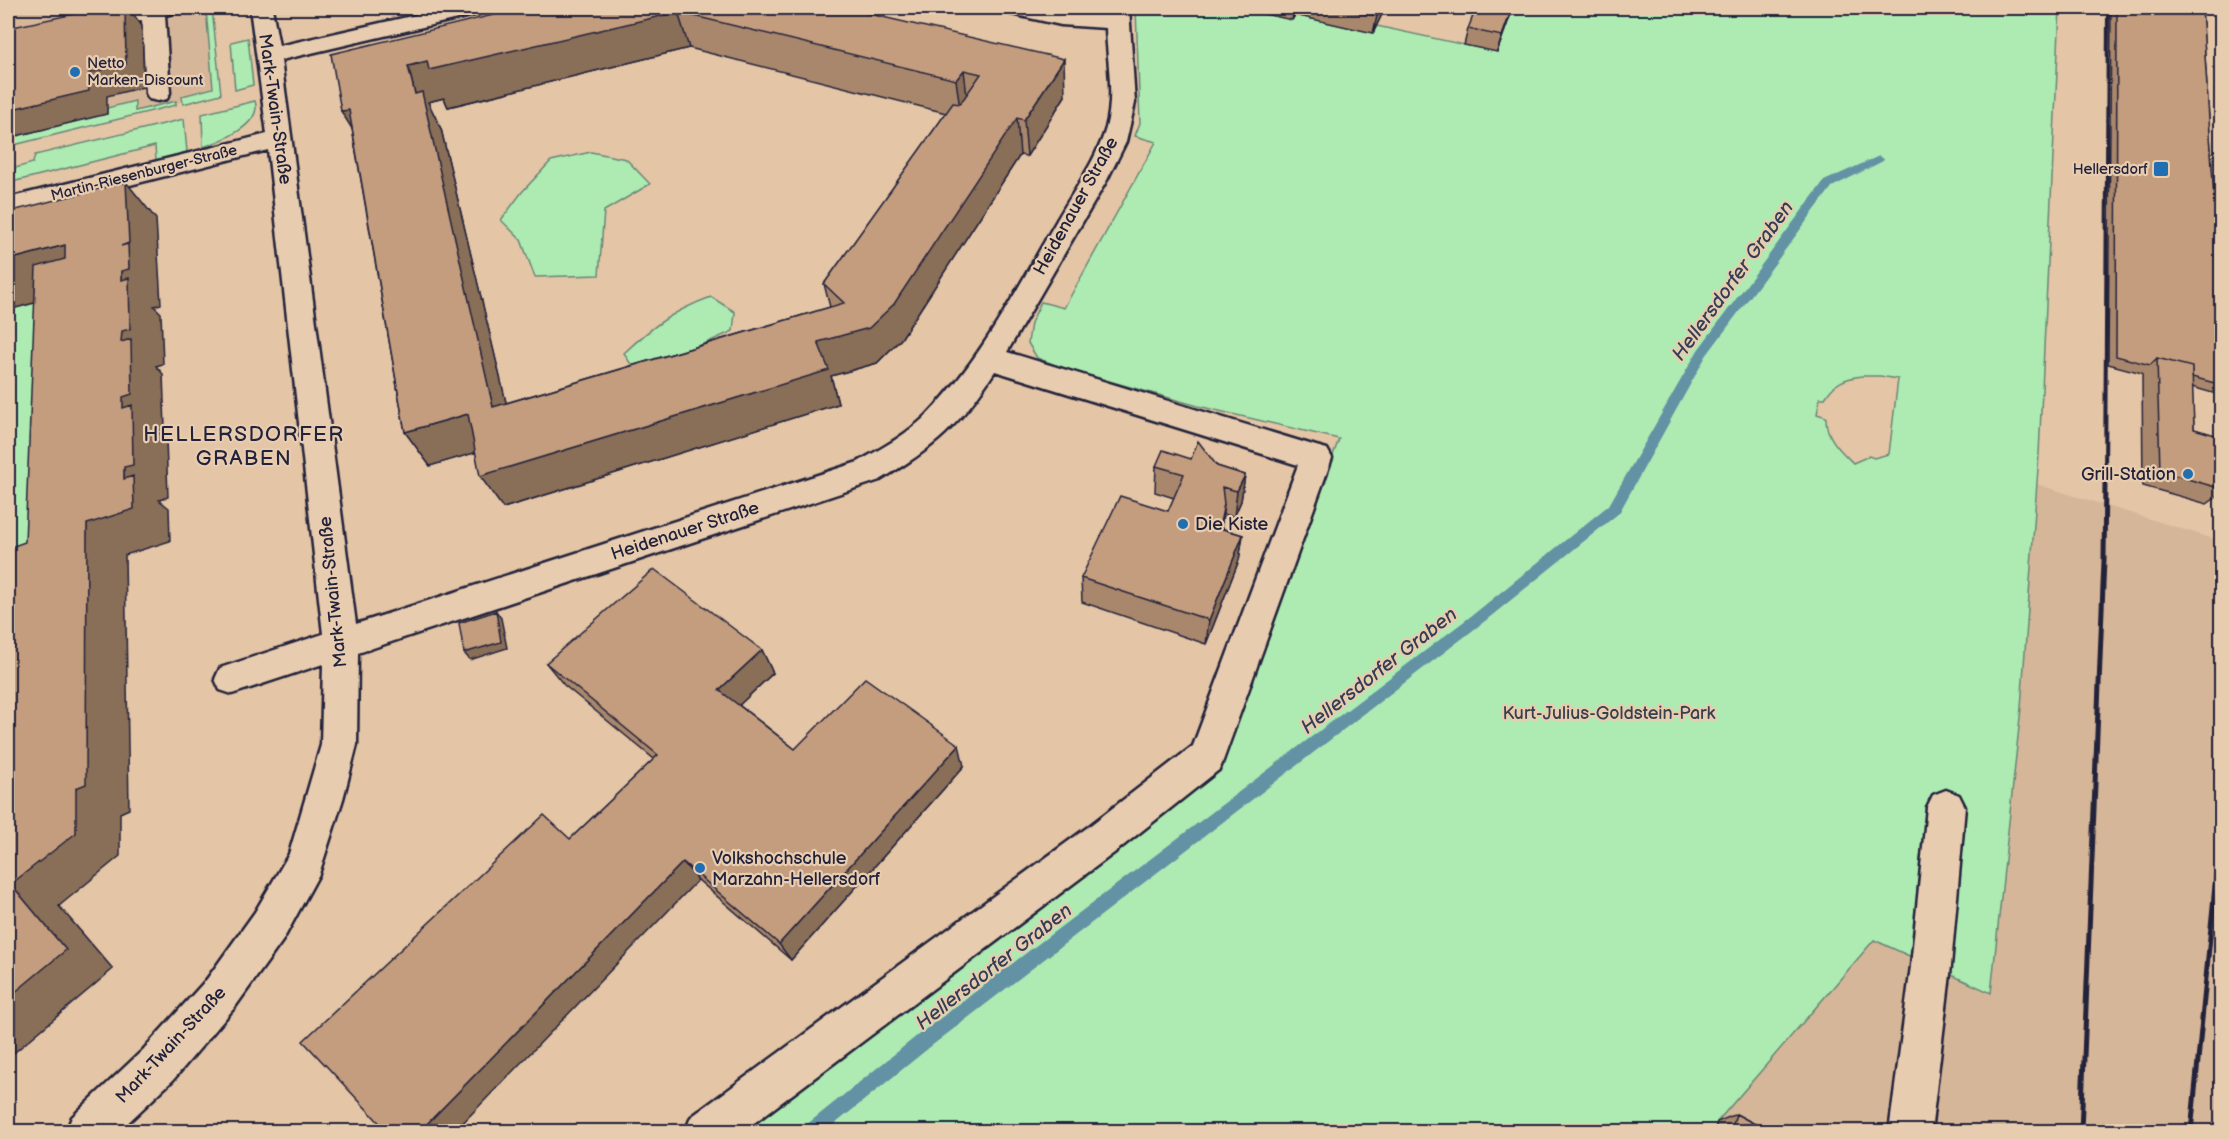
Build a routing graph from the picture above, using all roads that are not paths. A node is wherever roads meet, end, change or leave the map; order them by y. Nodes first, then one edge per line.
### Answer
1 (157, 8) edge
2 (261, 8) edge
3 (475, 8) edge
4 (1015, 8) edge
5 (1117, 15) edge
6 (8, 43) edge
7 (268, 56) junction
8 (158, 93) dead end
9 (280, 139) junction
10 (8, 207) edge
11 (990, 358) junction
12 (341, 642) junction
13 (232, 679) dead end
14 (1946, 807) dead end
15 (87, 1131) edge
16 (706, 1131) edge
17 (1911, 1131) edge

1 - 6 street
1 - 8 street
2 - 7 street, Mark-Twain-Straße
3 - 7 street
4 - 5 street
5 - 11 street, Heidenauer Straße
7 - 9 street, Mark-Twain-Straße
9 - 10 street, Martin-Riesenburger-Straße
9 - 12 street, Mark-Twain-Straße
11 - 12 street, Heidenauer Straße
11 - 16 street
12 - 13 street, Heidenauer Straße
12 - 15 street, Mark-Twain-Straße
14 - 17 street

